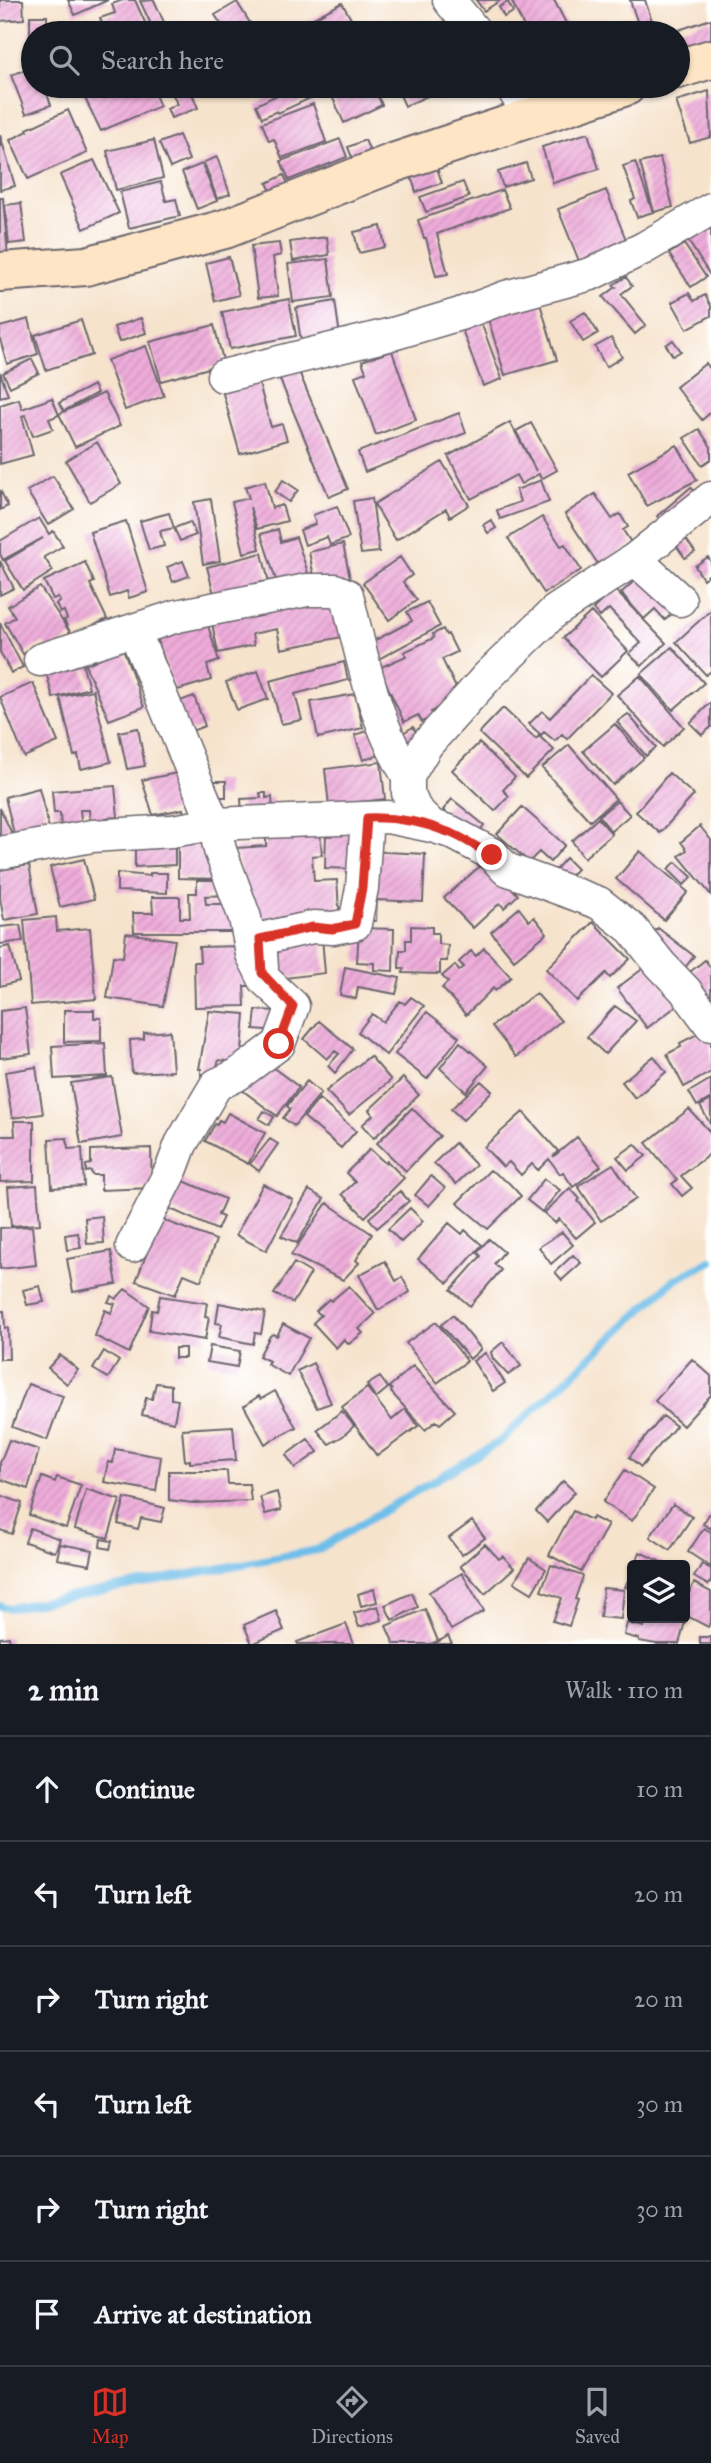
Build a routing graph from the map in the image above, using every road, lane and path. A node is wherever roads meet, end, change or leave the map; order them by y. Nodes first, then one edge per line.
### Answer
1 (449, 0) edge
2 (467, 21) edge
3 (711, 59) edge
4 (690, 65) edge
5 (541, 98) edge
6 (520, 101) edge
7 (711, 209) edge
8 (0, 272) edge
9 (223, 376) dead end
10 (711, 498) edge
11 (635, 559) junction
12 (680, 600) dead end
13 (134, 630) junction
14 (40, 660) dead end
15 (408, 776) junction
16 (367, 818) junction
17 (214, 824) junction
18 (432, 826) junction
19 (0, 853) edge
20 (293, 1006) junction
21 (711, 1025) edge
22 (132, 1246) dead end

1 - 2 street
3 - 4 street
5 - 6 street
6 - 8 street
7 - 9 street
10 - 11 street
11 - 12 street
11 - 15 street
13 - 14 street
13 - 15 street
13 - 17 street
15 - 18 street
16 - 17 street
16 - 18 street
16 - 20 street
17 - 19 street
17 - 20 street
18 - 21 street
20 - 22 street

